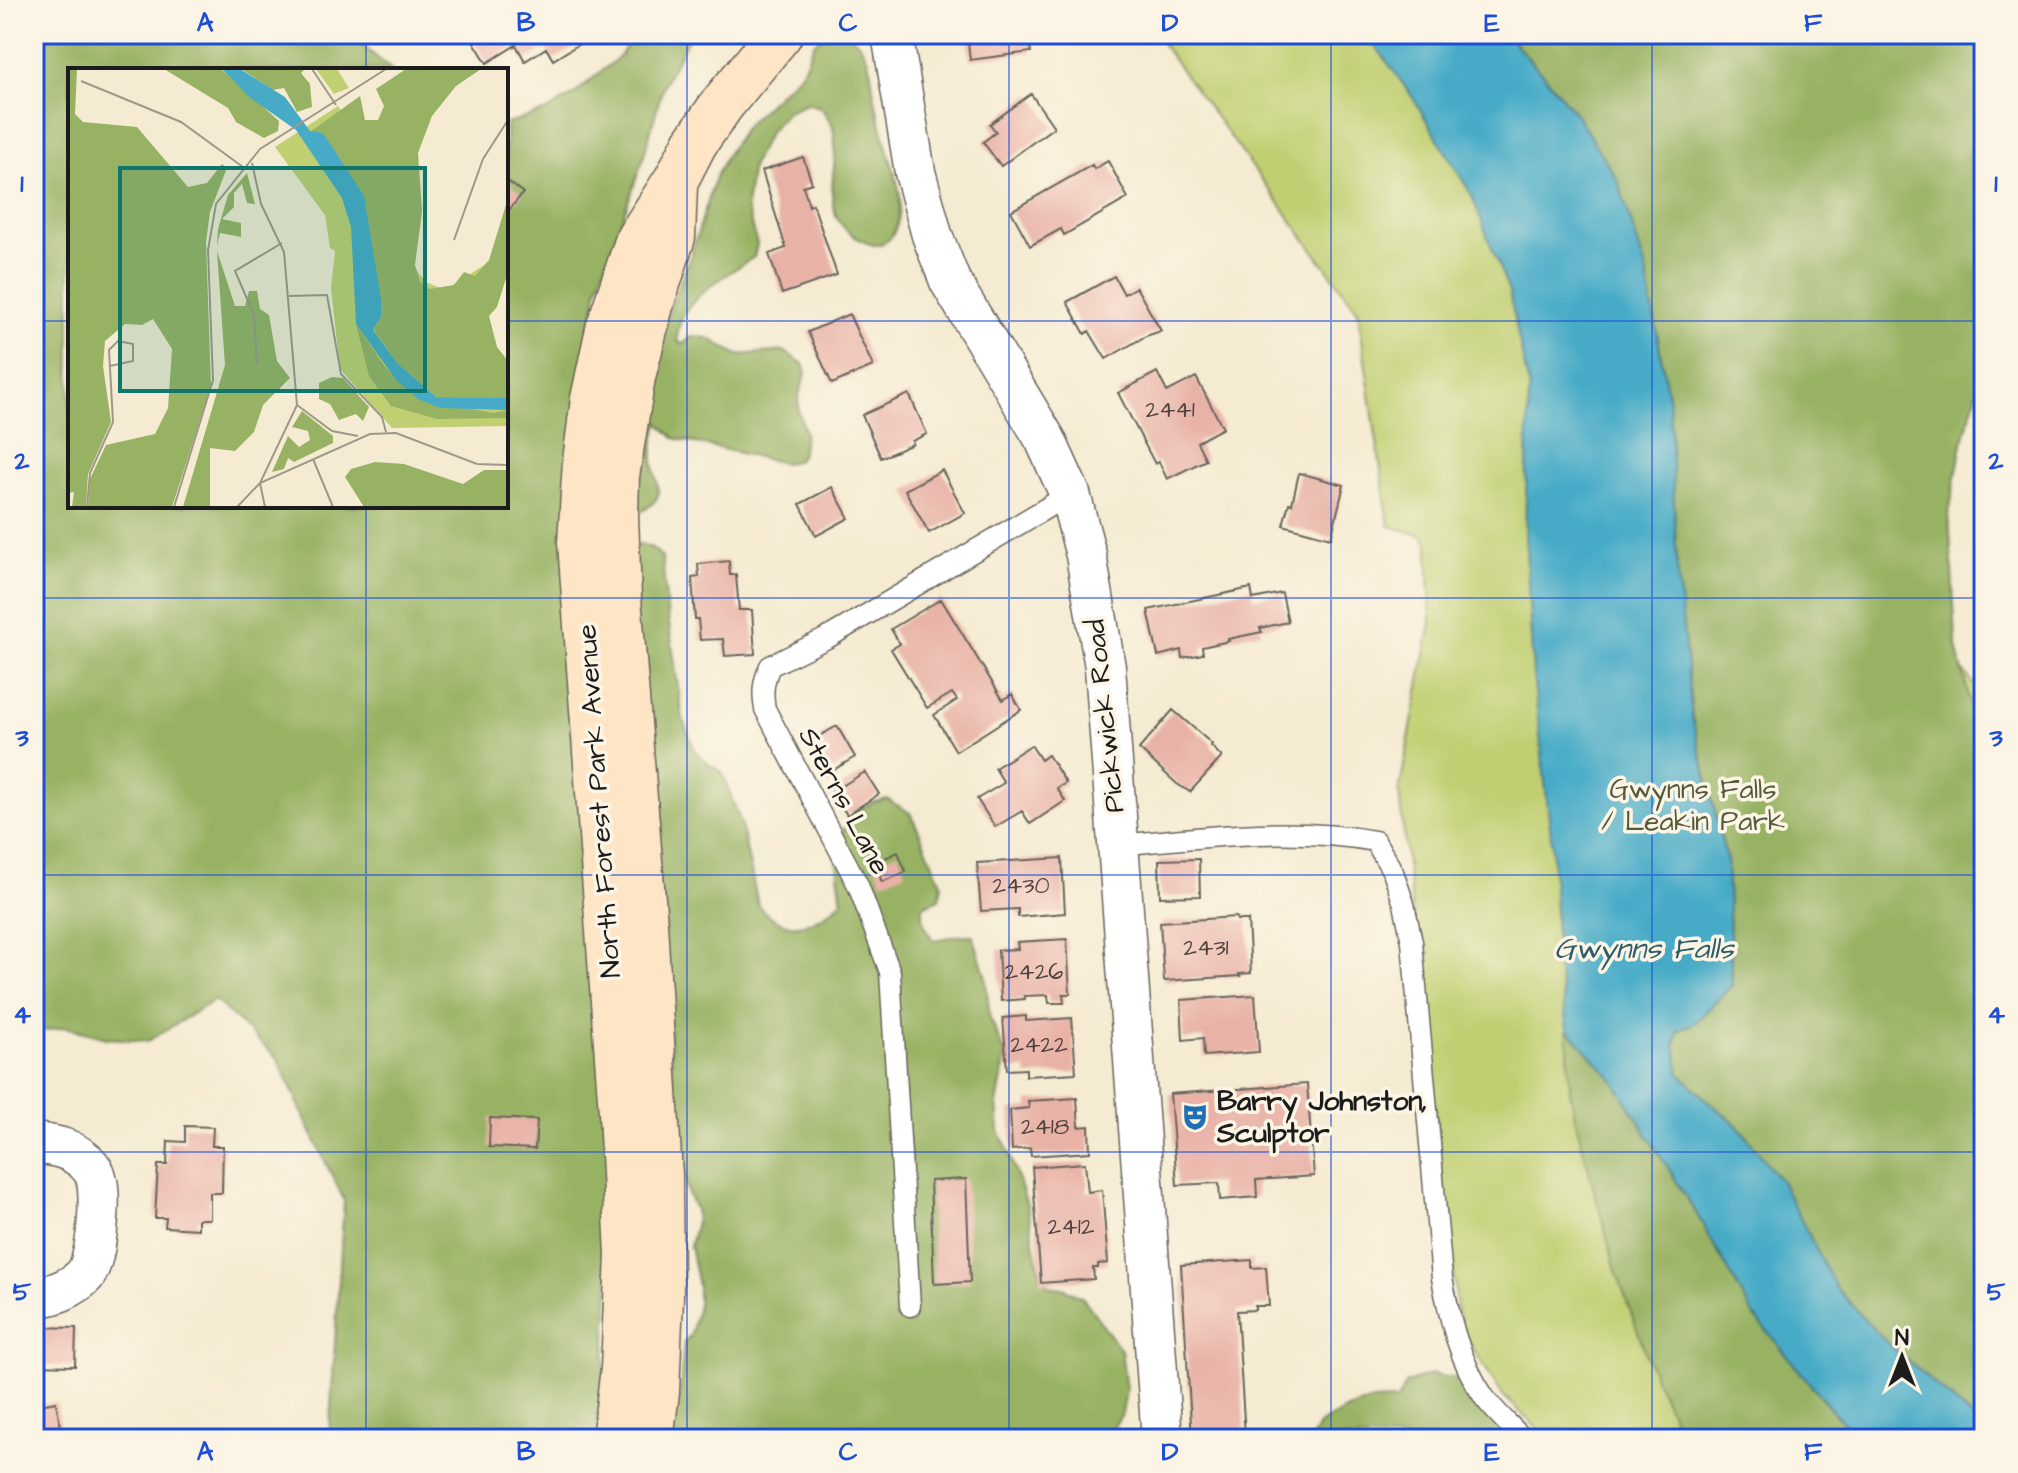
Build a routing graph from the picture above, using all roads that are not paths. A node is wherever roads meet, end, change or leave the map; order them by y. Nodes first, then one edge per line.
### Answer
1 (780, 34) edge
2 (892, 34) edge
3 (676, 180) junction
4 (1070, 494) junction
5 (1118, 845) junction
6 (34, 1143) edge
7 (34, 1297) edge
8 (910, 1306) dead end
9 (614, 1439) edge
10 (651, 1439) edge
11 (1162, 1439) edge
12 (1523, 1439) edge

1 - 3 main road, North Forest Park Avenue
2 - 4 street, Pickwick Road
3 - 9 main road, North Forest Park Avenue
3 - 10 main road, North Forest Park Avenue
4 - 5 street, Pickwick Road
4 - 8 lane, Sterns Lane
5 - 11 street, Pickwick Road
5 - 12 lane
6 - 7 street

